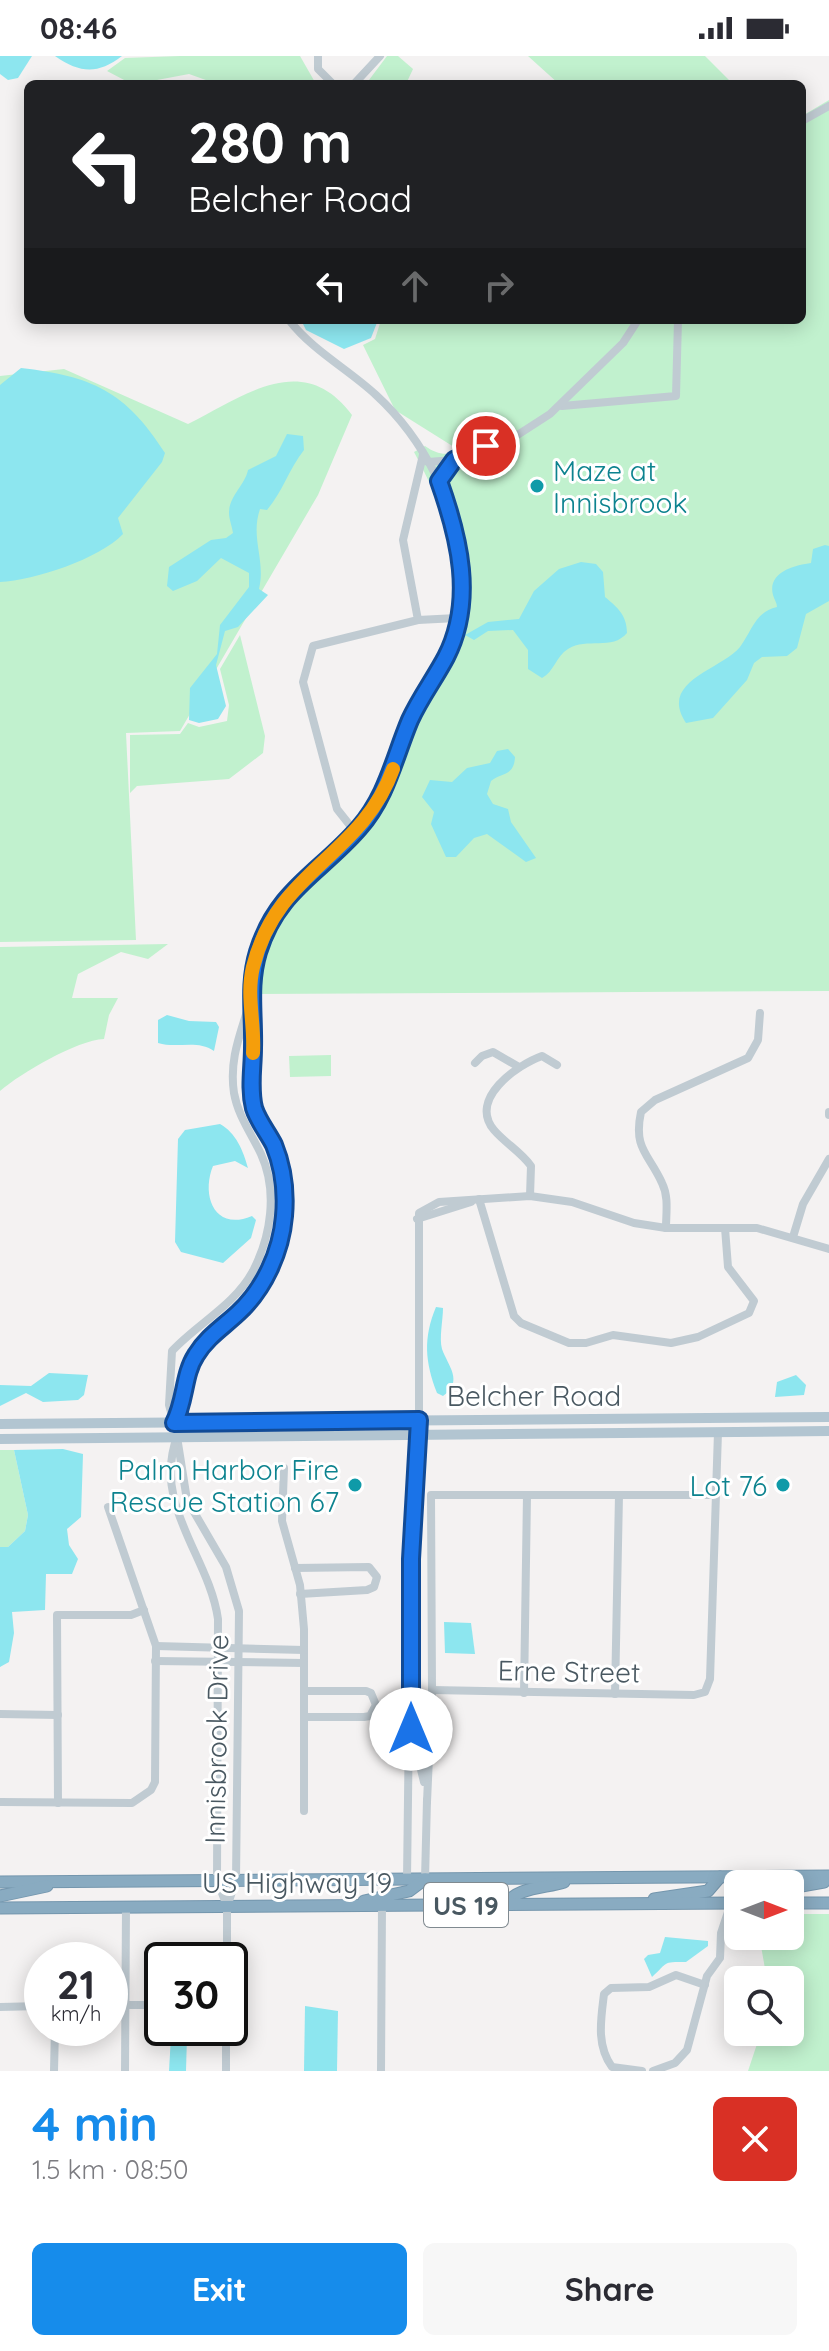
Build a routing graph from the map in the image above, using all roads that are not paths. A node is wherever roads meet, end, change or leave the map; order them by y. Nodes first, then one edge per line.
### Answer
1 (318, 56) edge
2 (380, 56) edge
3 (329, 80) edge
4 (358, 80) edge
5 (829, 106) edge
6 (806, 119) edge
7 (292, 324) edge
8 (635, 324) edge
9 (678, 324) edge
10 (562, 406) junction
11 (425, 459) junction
12 (454, 460) junction
13 (439, 481) junction
14 (457, 618) junction
15 (418, 620) junction
16 (356, 833) junction
17 (250, 1002) junction
18 (760, 1013) dead end
19 (235, 1046) junction
20 (253, 1047) junction
21 (475, 1063) dead end
22 (557, 1065) dead end
23 (519, 1067) junction
24 (233, 1075) junction
25 (251, 1077) junction
26 (829, 1159) edge
27 (530, 1196) junction
28 (479, 1199) junction
29 (666, 1228) junction
30 (725, 1228) junction
31 (793, 1237) junction
32 (829, 1249) edge
33 (829, 1417) edge
34 (419, 1420) junction
35 (235, 1422) junction
36 (174, 1423) junction
37 (0, 1424) edge
38 (829, 1431) edge
39 (718, 1432) junction
40 (419, 1434) junction
41 (116, 1437) junction
42 (177, 1437) junction
43 (0, 1439) edge
44 (284, 1468) dead end
45 (527, 1495) junction
46 (619, 1495) junction
47 (715, 1495) junction
48 (108, 1507) dead end
49 (295, 1568) junction
50 (300, 1594) junction
51 (144, 1610) junction
52 (156, 1646) junction
53 (220, 1647) junction
54 (240, 1648) junction
55 (279, 1649) junction
56 (304, 1650) junction
57 (155, 1661) junction
58 (220, 1662) junction
59 (240, 1663) junction
60 (278, 1663) junction
61 (304, 1663) junction
62 (432, 1690) junction
63 (305, 1691) junction
64 (524, 1693) junction
65 (615, 1694) junction
66 (0, 1714) edge
67 (58, 1715) junction
68 (304, 1717) junction
69 (411, 1729) junction
70 (428, 1739) junction
71 (419, 1761) junction
72 (409, 1799) junction
73 (0, 1802) edge
74 (427, 1802) junction
75 (58, 1803) junction
76 (304, 1811) dead end
77 (408, 1836) junction
78 (426, 1837) junction
79 (720, 1877) junction
80 (576, 1878) junction
81 (829, 1878) edge
82 (217, 1880) junction
83 (236, 1880) junction
84 (0, 1882) edge
85 (59, 1882) junction
86 (416, 1882) junction
87 (804, 1884) edge
88 (0, 1896) edge
89 (724, 1901) edge
90 (804, 1903) edge
91 (829, 1903) edge
92 (634, 1904) junction
93 (382, 1905) junction
94 (506, 1905) junction
95 (348, 1906) junction
96 (445, 1906) junction
97 (126, 1907) junction
98 (227, 1907) junction
99 (0, 1908) edge
100 (724, 1927) edge
101 (126, 1942) edge
102 (227, 1942) edge
103 (705, 1985) junction
104 (24, 2006) edge
105 (0, 2007) edge
106 (55, 2046) edge
107 (125, 2046) edge
108 (226, 2046) edge
109 (54, 2071) edge
110 (125, 2071) edge
111 (226, 2071) edge
112 (381, 2071) edge
113 (642, 2071) edge
114 (653, 2071) edge

1 - 3 street
2 - 4 street
5 - 6 street
7 - 11 street
8 - 10 street
9 - 10 street
10 - 12 street
11 - 12 street
11 - 13 street
11 - 15 street
12 - 13 street
13 - 14 street
14 - 15 street
14 - 16 street
15 - 16 street
16 - 17 street
17 - 19 street
17 - 20 street
18 - 29 street
19 - 20 street
19 - 24 street
20 - 25 street
21 - 23 street
22 - 23 street
23 - 27 street
24 - 25 street
24 - 36 street
25 - 36 street
26 - 31 street
27 - 28 street
27 - 29 street
28 - 30 street
28 - 34 street
29 - 30 street
30 - 31 street
31 - 32 street
33 - 34 main road, Belcher Road
34 - 35 main road, Belcher Road
34 - 40 street
35 - 36 main road, Belcher Road
35 - 42 main road
36 - 37 main road, Belcher Road
36 - 41 main road
38 - 39 main road, Belcher Road
39 - 40 main road, Belcher Road
39 - 47 street
40 - 42 main road, Belcher Road
40 - 69 street
41 - 42 main road, Belcher Road
41 - 43 main road, Belcher Road
42 - 53 street, Innisbrook Drive
42 - 54 street, Innisbrook Drive
44 - 49 street
45 - 46 street
45 - 62 street
45 - 64 street
46 - 47 street
46 - 65 street
47 - 65 street, Erne Street
48 - 51 street
49 - 50 street
49 - 50 street
50 - 56 street
51 - 52 street
51 - 67 street
52 - 53 street
52 - 57 street
53 - 54 street
53 - 58 street, Innisbrook Drive
54 - 55 street
54 - 59 street, Innisbrook Drive
55 - 56 street
55 - 60 street
56 - 61 street
57 - 58 street
57 - 75 street
58 - 59 street
58 - 82 street, Innisbrook Drive
59 - 60 street
59 - 83 street, Innisbrook Drive
60 - 61 street
61 - 63 street
62 - 64 street, Erne Street
62 - 70 street
63 - 68 street
63 - 68 street
64 - 65 street, Erne Street
66 - 67 street
67 - 75 street
68 - 76 street
69 - 71 street
69 - 72 street
70 - 71 street
70 - 74 street
71 - 72 street
71 - 74 street
72 - 77 street
73 - 75 street
74 - 78 street
77 - 78 street
77 - 86 street
78 - 86 street
79 - 80 highway, US Highway 19 / US 19
79 - 81 highway, US Highway 19 / US 19
79 - 92 highway
80 - 86 highway, US Highway 19 / US 19
80 - 94 highway
81 - 87 highway
82 - 83 highway, US Highway 19 / US 19
82 - 85 highway, US Highway 19 / US 19
82 - 98 street, Innisbrook Drive
83 - 86 highway, US Highway 19 / US 19
83 - 98 street, Innisbrook Drive
84 - 85 highway, US Highway 19 / US 19
85 - 88 highway
86 - 95 highway
86 - 96 highway
89 - 92 highway, US Highway 19 / US 19
90 - 91 highway
92 - 94 highway, US Highway 19 / US 19
93 - 95 highway, US Highway 19 / US 19
93 - 96 highway, US Highway 19 / US 19
93 - 112 street
94 - 96 highway, US Highway 19 / US 19
95 - 98 highway, US Highway 19 / US 19
97 - 98 highway, US Highway 19 / US 19
97 - 99 highway, US Highway 19 / US 19
97 - 101 street
98 - 102 street
100 - 103 street
103 - 113 street
103 - 114 street
104 - 105 street
106 - 109 street
107 - 110 street
108 - 111 street

